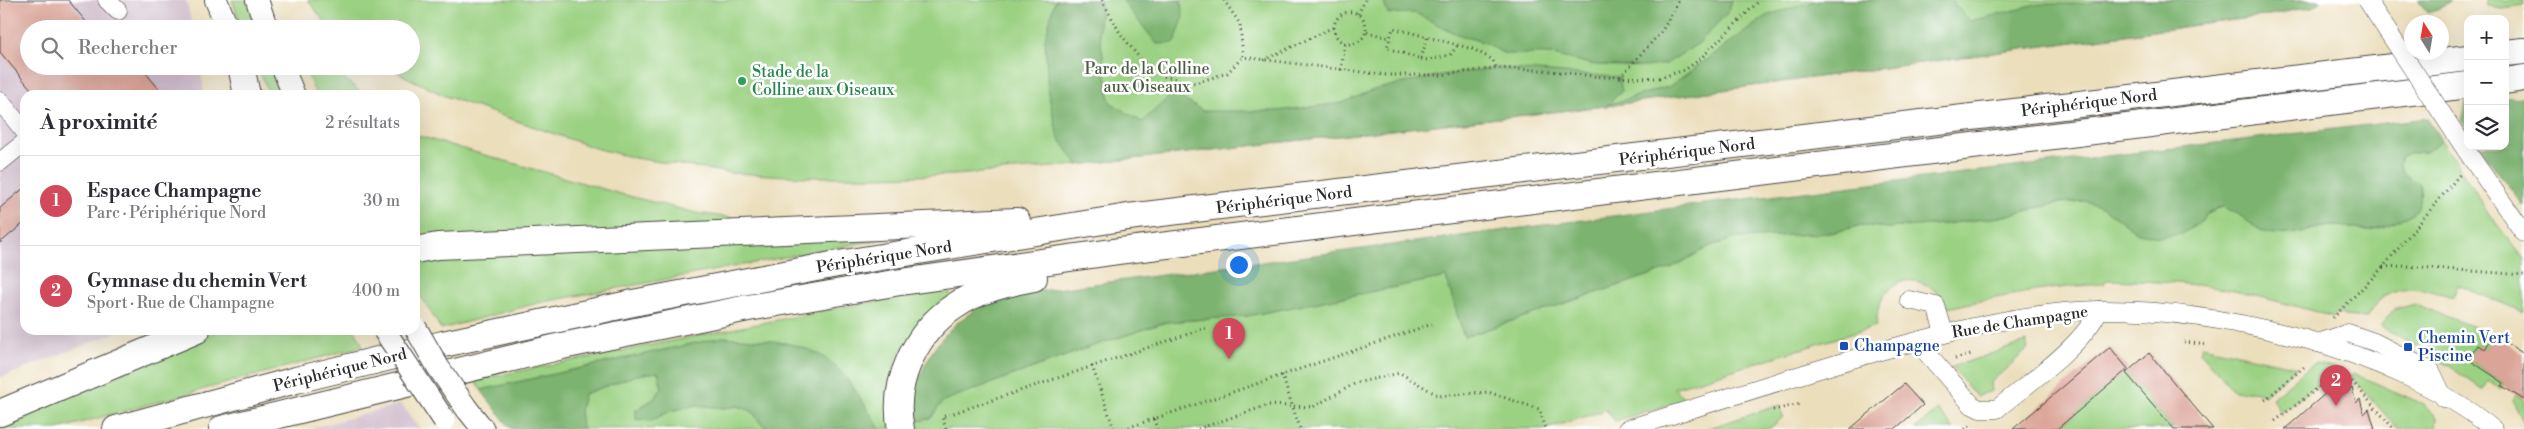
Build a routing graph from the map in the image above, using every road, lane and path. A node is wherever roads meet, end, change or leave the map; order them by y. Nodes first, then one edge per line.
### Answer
1 (216, 0) edge
2 (256, 0) edge
3 (1102, 0) edge
4 (1224, 0) edge
5 (1365, 0) edge
6 (1679, 0) edge
7 (1760, 0) edge
8 (2367, 0) edge
9 (1358, 14) junction
10 (224, 20) edge
11 (264, 20) edge
12 (1334, 27) junction
13 (1366, 32) junction
14 (1389, 38) junction
15 (1427, 38) junction
16 (1345, 44) junction
17 (1458, 45) junction
18 (2524, 51) edge
19 (2509, 53) edge
20 (1243, 57) junction
21 (1421, 58) junction
22 (2464, 58) edge
23 (1264, 60) junction
24 (1496, 68) junction
25 (1341, 70) junction
26 (244, 75) edge
27 (247, 75) edge
28 (286, 75) edge
29 (1619, 77) junction
30 (2524, 78) edge
31 (2509, 80) edge
32 (2464, 85) edge
33 (246, 90) edge
34 (255, 90) edge
35 (292, 90) edge
36 (0, 101) edge
37 (20, 126) edge
38 (20, 146) edge
39 (0, 162) edge
40 (2468, 164) junction
41 (1128, 218) junction
42 (2524, 233) edge
43 (420, 249) edge
44 (1118, 251) junction
45 (2383, 267) junction
46 (2524, 275) edge
47 (1909, 300) dead end
48 (2099, 310) junction
49 (2336, 316) dead end
50 (1432, 324) dead end
51 (1206, 328) dead end
52 (1944, 333) junction
53 (184, 335) edge
54 (387, 335) edge
55 (420, 335) edge
56 (1920, 340) junction
57 (2184, 342) dead end
58 (2206, 345) dead end
59 (1971, 354) dead end
60 (1946, 362) dead end
61 (1092, 366) junction
62 (2304, 367) dead end
63 (2347, 367) dead end
64 (2342, 370) junction
65 (1282, 375) junction
66 (2265, 400) dead end
67 (1801, 404) dead end
68 (1293, 407) junction
69 (1773, 410) dead end
70 (0, 413) edge
71 (1154, 419) junction
72 (2276, 420) dead end
73 (447, 424) edge
74 (116, 429) edge
75 (222, 429) edge
76 (483, 429) edge
77 (902, 429) edge
78 (946, 429) edge
79 (1114, 429) edge
80 (1124, 429) edge
81 (1157, 429) edge
82 (1198, 429) edge
83 (1300, 429) edge
84 (1546, 429) edge
85 (1627, 429) edge
86 (2394, 429) edge
87 (2493, 429) edge

1 - 10 main road
2 - 11 main road
3 - 20 path
4 - 20 path
5 - 9 path
6 - 29 path
7 - 29 path
8 - 40 street, bridge
9 - 12 path
9 - 13 path
12 - 16 path
12 - 23 path
13 - 14 path
13 - 16 path
14 - 15 path
14 - 21 path
15 - 17 path
15 - 21 path
16 - 25 path
17 - 21 path
17 - 24 path
18 - 19 highway
20 - 23 path
22 - 41 highway, Périphérique Nord
23 - 25 path
24 - 25 path
24 - 29 path
26 - 33 highway
27 - 34 main road
28 - 35 main road
30 - 31 highway
32 - 44 highway, Périphérique Nord
36 - 37 street
38 - 39 street
40 - 42 street
40 - 45 path
41 - 43 highway
41 - 74 highway, Périphérique Nord
44 - 75 highway, Périphérique Nord
44 - 77 highway
45 - 46 path
45 - 49 path
47 - 52 street
48 - 52 street, Rue de Champagne
48 - 56 street
48 - 87 street, Rue de Champagne
50 - 65 path
51 - 61 path
52 - 56 street, Rue de Champagne
53 - 70 highway
54 - 73 main road, bridge
55 - 76 main road, bridge
56 - 85 street, Rue de Champagne
57 - 58 path
59 - 60 path
61 - 78 path
61 - 79 path
62 - 66 path
63 - 64 path
64 - 72 path
64 - 86 path
65 - 68 path
65 - 71 path
67 - 69 path
68 - 82 path
68 - 83 path
68 - 84 path
71 - 80 path
71 - 81 path

